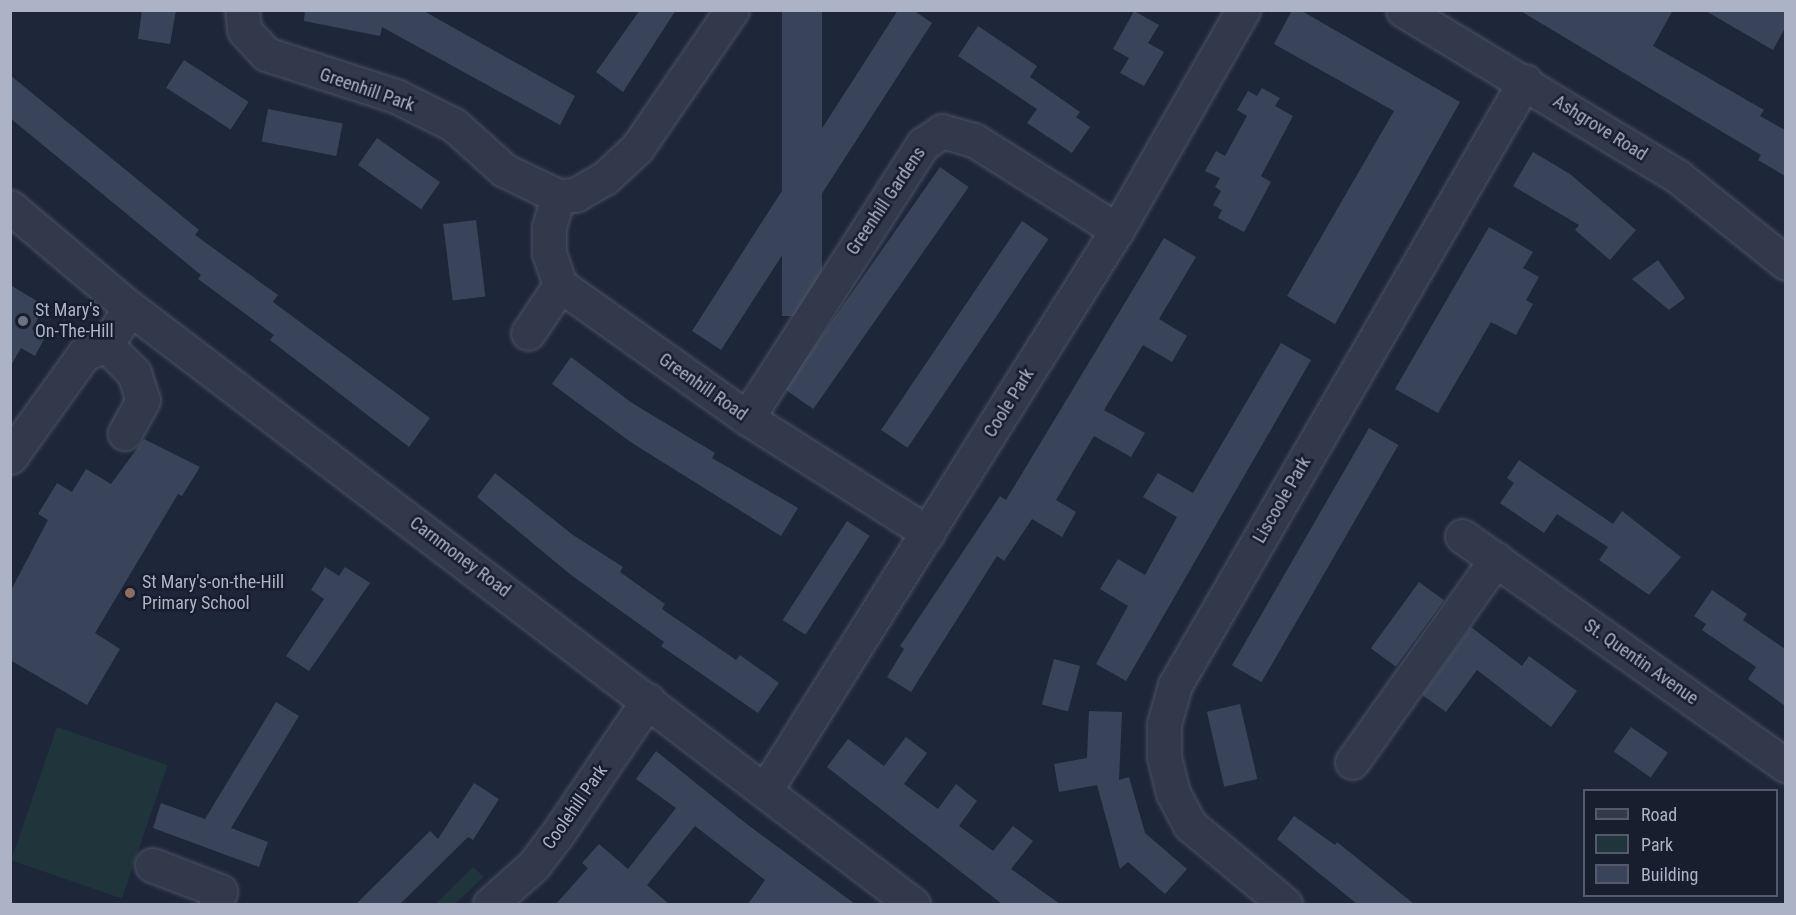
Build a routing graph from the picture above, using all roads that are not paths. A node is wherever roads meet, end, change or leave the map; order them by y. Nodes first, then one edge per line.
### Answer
1 (242, 10) edge
2 (732, 10) edge
3 (1243, 10) edge
4 (1403, 10) edge
5 (1525, 81) junction
6 (558, 196) junction
7 (15, 222) edge
8 (1117, 230) junction
9 (1785, 263) edge
10 (560, 285) junction
11 (130, 308) junction
12 (528, 333) dead end
13 (106, 345) junction
14 (747, 418) junction
15 (124, 433) dead end
16 (10, 457) edge
17 (927, 533) junction
18 (1462, 536) dead end
19 (1496, 559) junction
20 (648, 700) junction
21 (1352, 762) dead end
22 (1785, 765) edge
23 (766, 789) junction
24 (152, 865) dead end
25 (503, 901) edge
26 (216, 904) edge
27 (913, 904) edge
28 (1285, 904) edge

1 - 6 street, Greenhill Park
2 - 6 street
3 - 8 street, Coole Park
4 - 5 street, Ashgrove Road
5 - 9 street, Ashgrove Road
5 - 28 street, Liscoole Park
6 - 10 street
7 - 11 street, Carnmoney Road
8 - 14 street, Greenhill Gardens
8 - 17 street, Coole Park
10 - 12 street
10 - 14 street, Greenhill Road
11 - 13 street
11 - 20 street, Carnmoney Road
13 - 15 street
13 - 16 street
14 - 17 street, Greenhill Road
17 - 23 street, Coole Park
18 - 19 street, St. Quentin Avenue
19 - 21 street
19 - 22 street, St. Quentin Avenue
20 - 23 street, Carnmoney Road
20 - 25 street, Coolehill Park
23 - 27 street, Carnmoney Road
24 - 26 street

